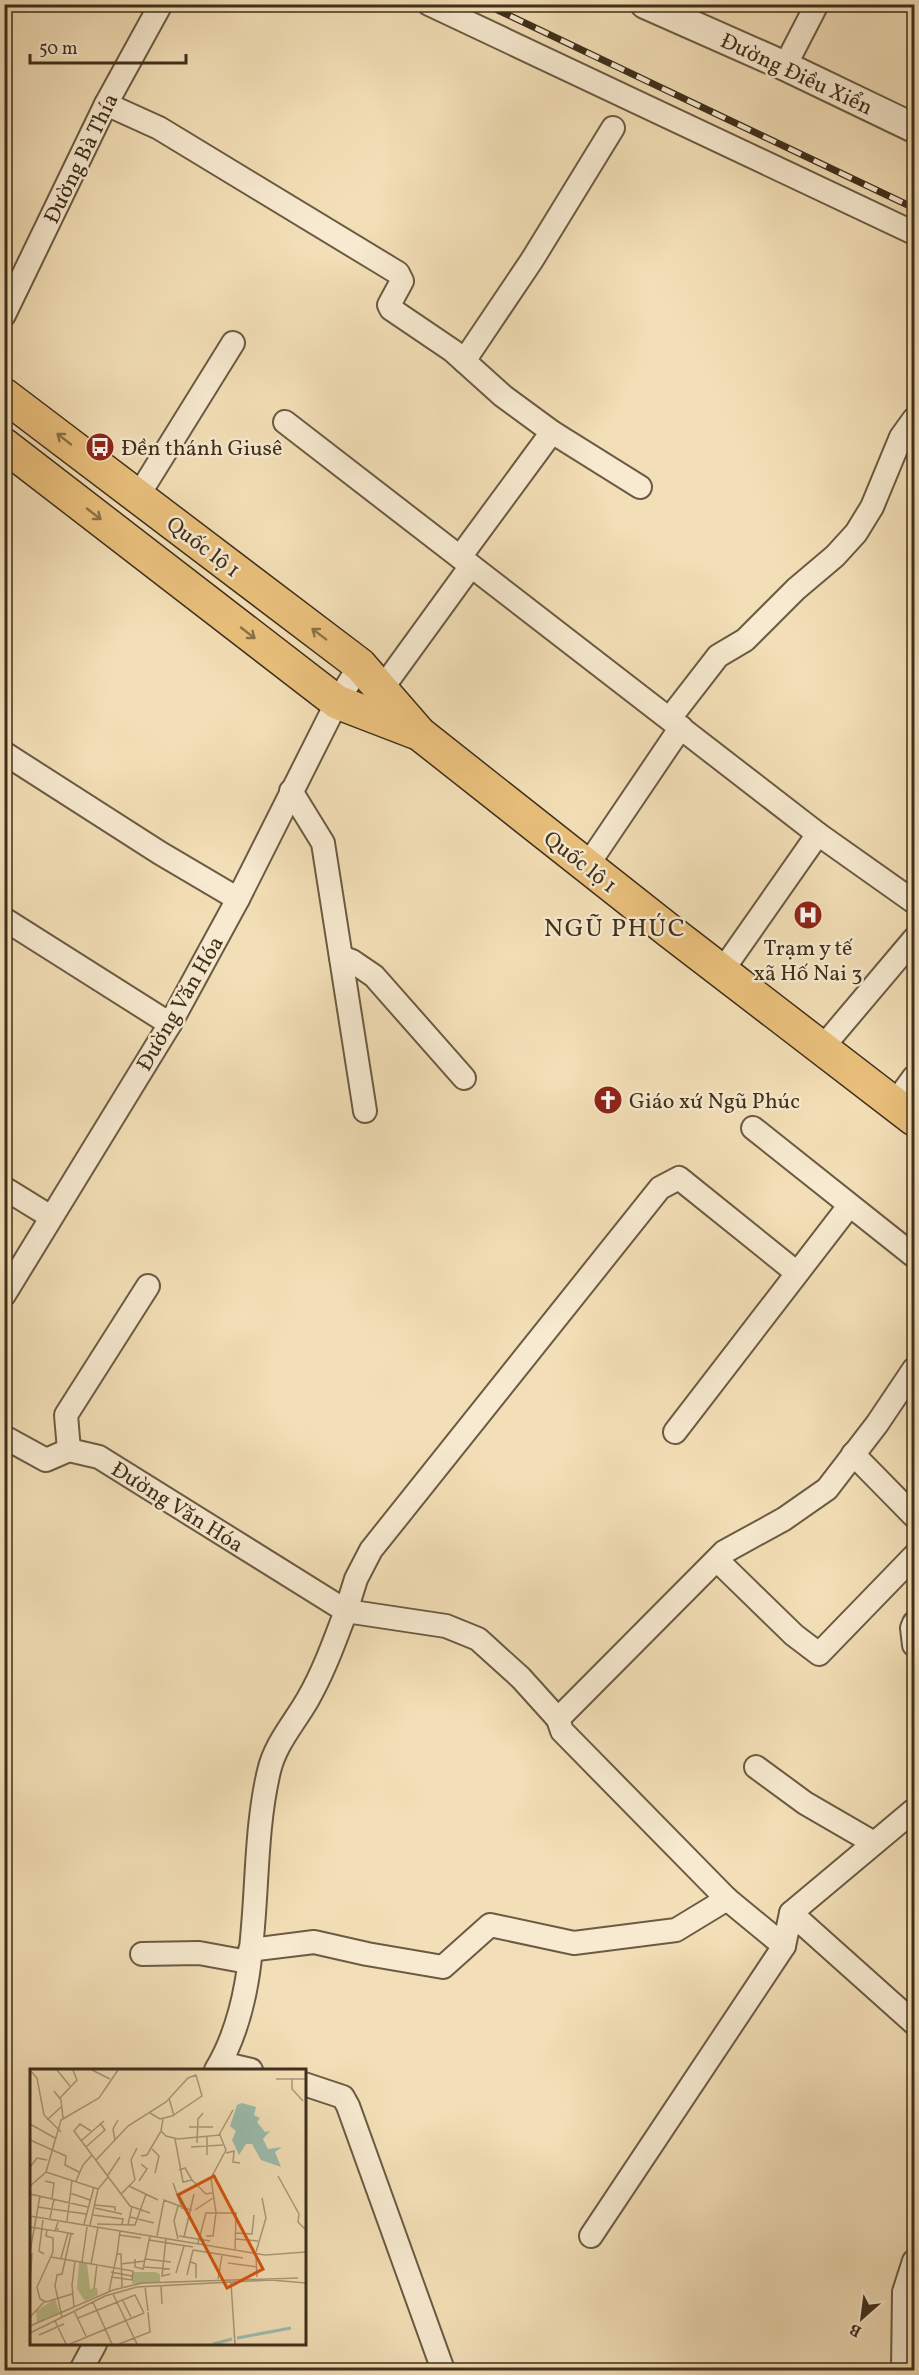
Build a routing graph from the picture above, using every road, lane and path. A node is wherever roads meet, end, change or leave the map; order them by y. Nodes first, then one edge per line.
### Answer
1 (161, 4) edge
2 (429, 4) edge
3 (645, 4) edge
4 (817, 4) edge
5 (784, 66) junction
6 (106, 104) junction
7 (613, 128) dead end
8 (915, 128) edge
9 (915, 233) edge
10 (4, 315) edge
11 (233, 343) dead end
12 (464, 361) junction
13 (4, 395) edge
14 (915, 419) edge
15 (285, 422) dead end
16 (552, 432) junction
17 (4, 445) edge
18 (640, 487) dead end
19 (138, 496) junction
20 (465, 562) junction
21 (361, 701) junction
22 (675, 723) junction
23 (4, 753) edge
24 (291, 791) junction
25 (818, 834) junction
26 (587, 866) junction
27 (238, 899) junction
28 (915, 902) edge
29 (4, 919) edge
30 (915, 939) edge
31 (341, 957) junction
32 (722, 971) junction
33 (170, 1024) junction
34 (822, 1048) junction
35 (915, 1077) edge
36 (464, 1078) dead end
37 (365, 1111) dead end
38 (905, 1111) edge
39 (753, 1128) dead end
40 (4, 1188) edge
41 (849, 1206) junction
42 (51, 1217) junction
43 (915, 1256) edge
44 (797, 1273) junction
45 (148, 1286) dead end
46 (4, 1295) edge
47 (915, 1369) edge
48 (675, 1432) dead end
49 (4, 1437) edge
50 (69, 1450) junction
51 (853, 1454) junction
52 (915, 1516) edge
53 (717, 1560) junction
54 (911, 1568) edge
55 (346, 1611) junction
56 (915, 1623) edge
57 (915, 1645) edge
58 (558, 1719) junction
59 (756, 1767) dead end
60 (912, 1816) edge
61 (874, 1843) junction
62 (727, 1899) junction
63 (791, 1913) junction
64 (784, 1946) junction
65 (142, 1954) dead end
66 (249, 1956) junction
67 (915, 2023) edge
68 (219, 2067) edge
69 (240, 2069) edge
70 (306, 2085) edge
71 (591, 2236) dead end
72 (915, 2261) edge
73 (94, 2345) edge
74 (81, 2370) edge
75 (443, 2370) edge
76 (903, 2370) edge

1 - 6 street, Đường Bà Thía
2 - 9 street
3 - 5 street, Đường Điều Xiển
4 - 5 street
5 - 8 street, Đường Điều Xiển
6 - 10 street, Đường Bà Thía
6 - 12 street
7 - 12 street
11 - 19 street
12 - 16 street
19 -> 13 highway, Quốc lộ 1
14 - 22 street
15 - 20 street
16 - 18 street
16 - 20 street, Đường Văn Hóa
17 -> 21 highway, Quốc lộ 1
21 -> 19 highway, Quốc lộ 1
20 - 21 street, Đường Văn Hóa
20 - 22 street
21 - 24 street, Đường Văn Hóa
21 - 26 highway, Quốc lộ 1
22 - 25 street
22 - 26 street
23 - 27 street
24 - 27 street, Đường Văn Hóa
24 - 31 street
25 - 28 street
25 - 32 street
26 - 32 highway, Quốc lộ 1
27 - 33 street, Đường Văn Hóa
29 - 33 street
30 - 34 street
31 - 36 street
31 - 37 street
32 - 34 highway, Quốc lộ 1
33 - 42 street, Đường Văn Hóa
34 - 38 highway, Quốc lộ 1
35 - 38 street
39 - 41 street
40 - 42 street
41 - 43 street
41 - 44 street
42 - 46 street, Đường Văn Hóa
44 - 48 street
44 - 55 street
45 - 50 street
47 - 51 street
49 - 50 street, Đường Văn Hóa
50 - 55 street, Đường Văn Hóa
51 - 52 street
51 - 53 street
53 - 54 street
53 - 58 street
55 - 58 street
55 - 66 street
56 - 57 street
58 - 62 street
59 - 61 street
60 - 61 street
61 - 63 street
62 - 64 street
62 - 66 street
63 - 64 street
63 - 67 street
64 - 71 street
65 - 66 street
66 - 68 street
68 - 69 street
70 - 75 street
72 - 76 street
73 - 74 street

